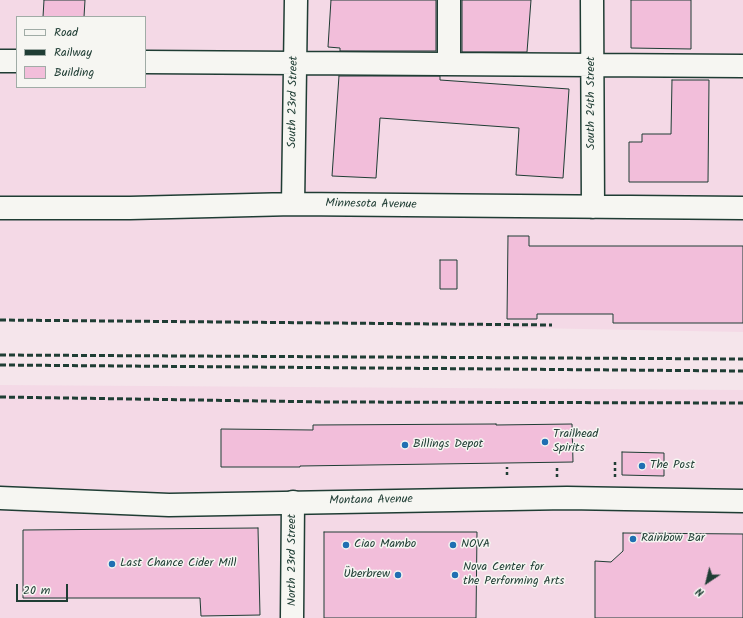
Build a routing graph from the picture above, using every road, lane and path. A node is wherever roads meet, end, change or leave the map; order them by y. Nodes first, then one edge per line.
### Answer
1 (296, 0) edge
2 (449, 0) edge
3 (592, 0) edge
4 (0, 61) edge
5 (16, 61) edge
6 (146, 62) edge
7 (295, 63) junction
8 (449, 64) junction
9 (592, 65) junction
10 (743, 66) edge
11 (293, 204) junction
12 (593, 207) junction
13 (0, 208) edge
14 (743, 208) edge
15 (615, 462) dead end
16 (507, 467) dead end
17 (557, 467) dead end
18 (507, 476) dead end
19 (557, 476) dead end
20 (615, 477) dead end
21 (0, 498) edge
22 (743, 501) edge
23 (293, 502) junction
24 (292, 618) edge

1 - 7 street, South 23rd Street
2 - 8 street
3 - 9 street, South 24th Street
4 - 5 street
6 - 7 street
7 - 8 street
7 - 11 street, South 23rd Street
8 - 9 street
9 - 10 street
9 - 12 street, South 24th Street
11 - 12 street, Minnesota Avenue
11 - 13 street, Minnesota Avenue
12 - 14 street, Minnesota Avenue
15 - 20 path
16 - 18 path
17 - 19 path
21 - 23 street, Montana Avenue
22 - 23 street, Montana Avenue
23 - 24 street, North 23rd Street

